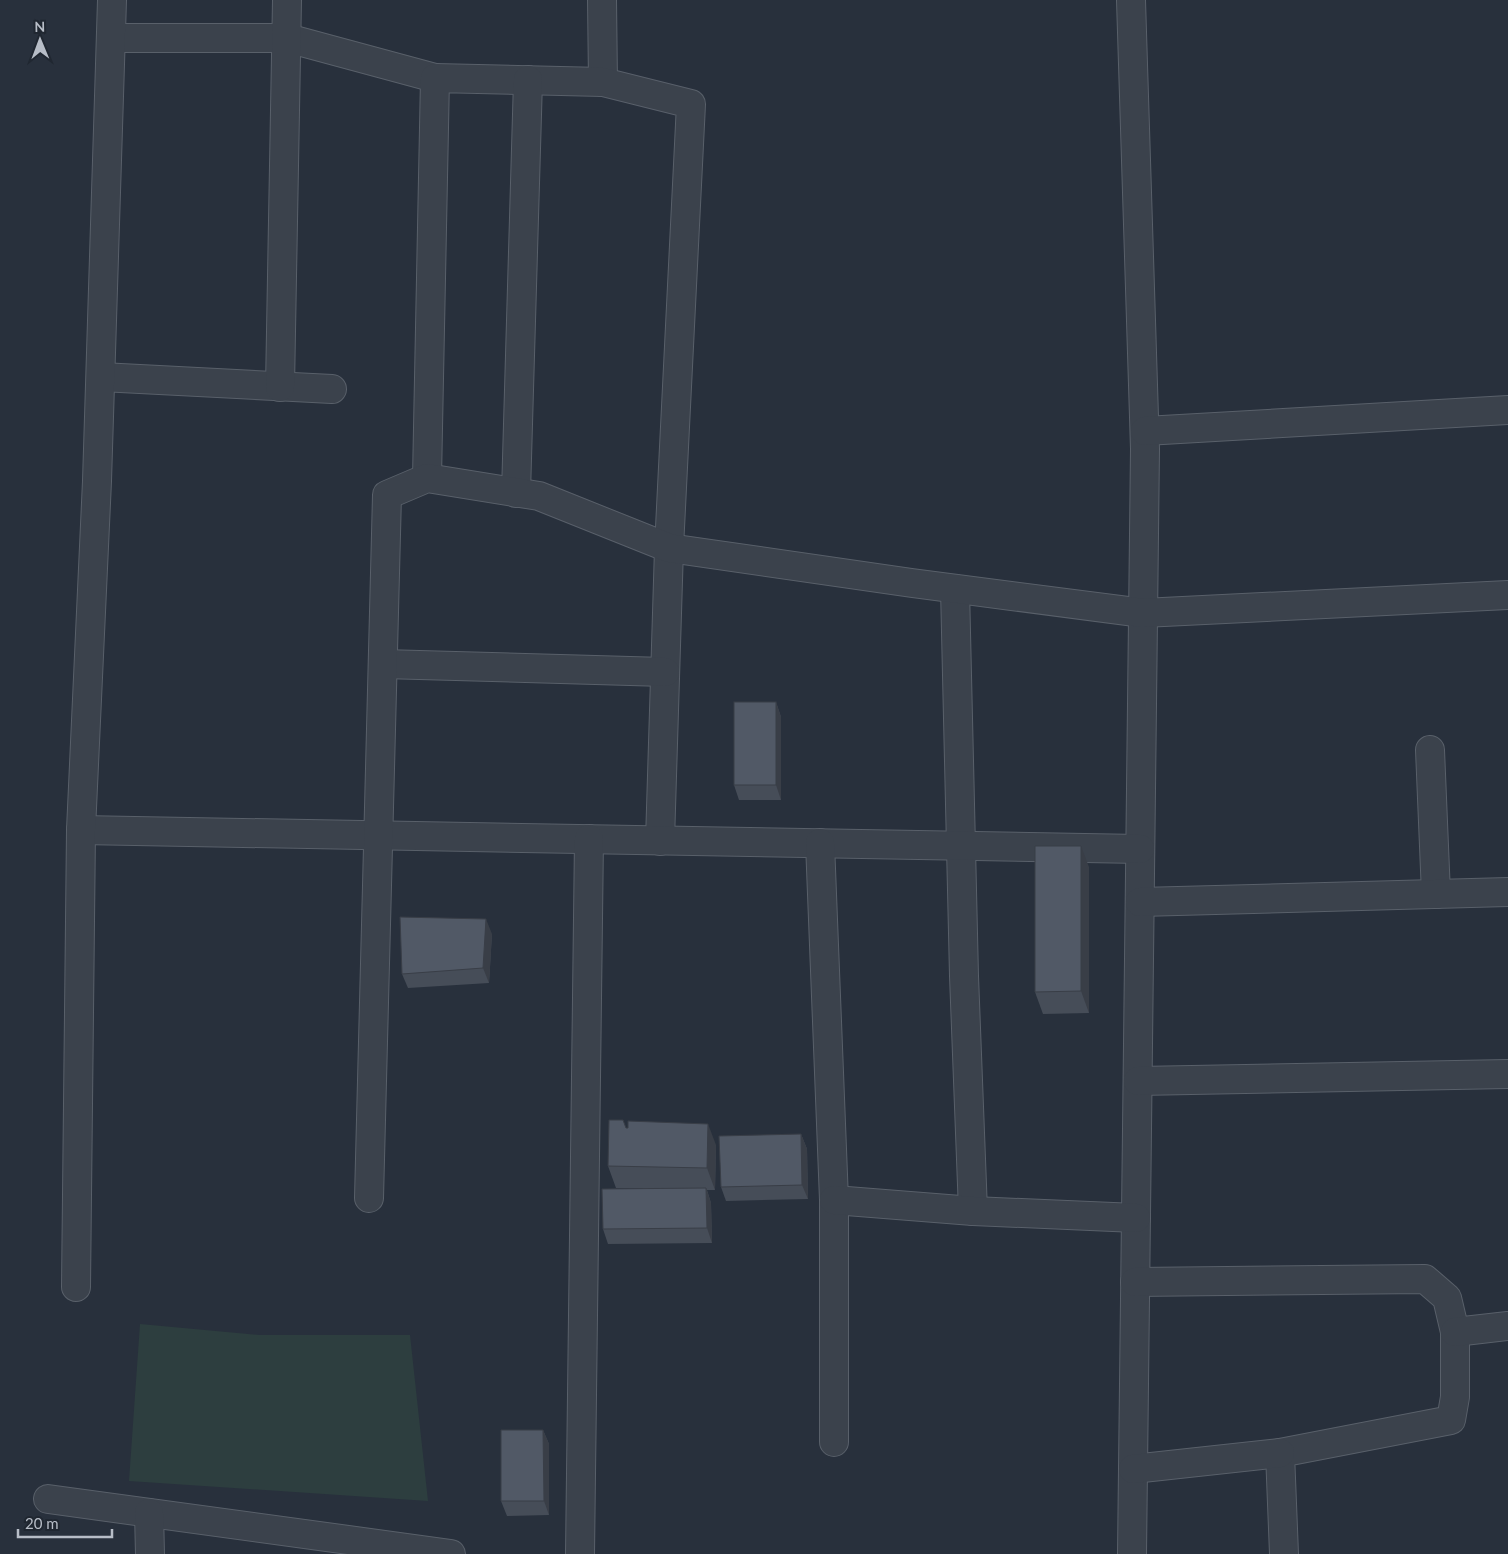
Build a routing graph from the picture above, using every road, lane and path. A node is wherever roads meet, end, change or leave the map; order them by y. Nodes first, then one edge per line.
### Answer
1 (112, 0) edge
2 (287, 0) edge
3 (602, 0) edge
4 (1131, 0) edge
5 (111, 38) junction
6 (287, 38) junction
7 (435, 78) junction
8 (528, 80) junction
9 (604, 82) junction
10 (101, 377) junction
11 (280, 387) junction
12 (332, 389) dead end
13 (1508, 410) edge
14 (1145, 431) junction
15 (427, 478) junction
16 (516, 493) junction
17 (668, 548) junction
18 (955, 589) junction
19 (1508, 596) edge
20 (1143, 612) junction
21 (383, 664) junction
22 (665, 672) junction
23 (1430, 750) dead end
24 (81, 830) junction
25 (378, 836) junction
26 (589, 839) junction
27 (660, 841) junction
28 (820, 844) junction
29 (961, 846) junction
30 (1140, 849) junction
31 (1508, 892) edge
32 (1436, 894) junction
33 (1140, 902) junction
34 (1508, 1074) edge
35 (1138, 1081) junction
36 (369, 1198) dead end
37 (834, 1200) junction
38 (973, 1210) junction
39 (1136, 1218) junction
40 (1135, 1282) junction
41 (76, 1287) dead end
42 (1508, 1326) edge
43 (1455, 1332) junction
44 (834, 1442) dead end
45 (1280, 1453) junction
46 (1133, 1469) junction
47 (48, 1499) dead end
48 (149, 1513) junction
49 (380, 1549) edge
50 (150, 1554) edge
51 (451, 1554) edge
52 (580, 1554) edge
53 (1132, 1554) edge
54 (1284, 1554) edge

1 - 5 street
2 - 6 street
3 - 9 street
4 - 14 street
5 - 6 street
5 - 10 street
6 - 7 street
6 - 11 street
7 - 8 street
7 - 15 street
8 - 9 street
8 - 16 street
9 - 17 street
10 - 11 street
10 - 24 street
11 - 12 street
13 - 14 street
14 - 20 street
15 - 16 street
15 - 21 street
16 - 17 street
17 - 18 street
17 - 22 street
18 - 20 street
18 - 29 street
19 - 20 street
20 - 30 street
21 - 22 street
21 - 25 street
22 - 27 street
23 - 32 street
24 - 25 street
24 - 41 street
25 - 26 street
25 - 36 street
26 - 27 street
26 - 52 street
27 - 28 street
28 - 29 street
28 - 37 street
29 - 30 street
29 - 38 street
30 - 33 street
31 - 32 street
32 - 33 street
33 - 35 street
34 - 35 street
35 - 39 street
37 - 38 street
37 - 44 street
38 - 39 street
39 - 40 street
40 - 43 street
40 - 46 street
42 - 43 street
43 - 45 street
45 - 46 street
45 - 54 street
46 - 53 street
47 - 48 street
48 - 49 street
48 - 50 street
49 - 51 street

